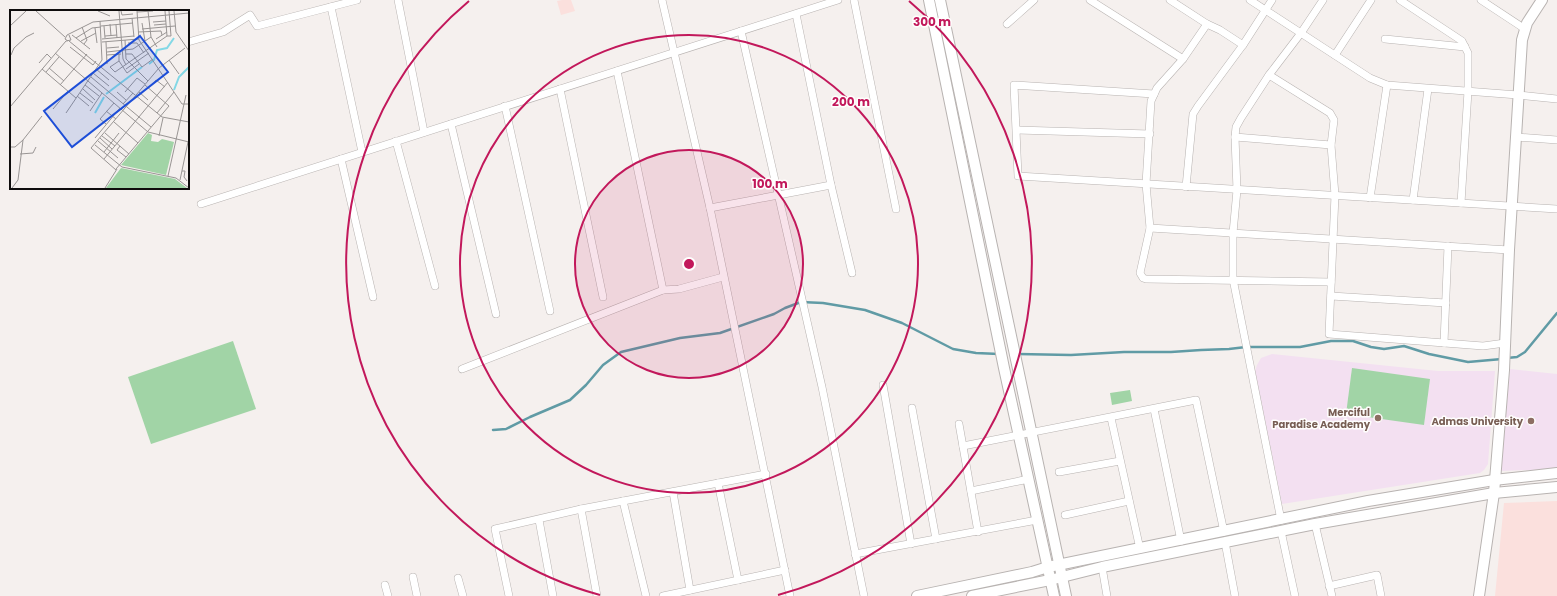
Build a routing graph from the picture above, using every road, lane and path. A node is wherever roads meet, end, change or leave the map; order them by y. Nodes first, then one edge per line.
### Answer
1 (323, 0) edge
2 (357, 0) edge
3 (398, 0) edge
4 (662, 0) edge
5 (813, 0) edge
6 (838, 0) edge
7 (854, 0) edge
8 (929, 0) edge
9 (940, 0) edge
10 (1034, 0) edge
11 (1090, 0) edge
12 (1170, 0) edge
13 (1250, 0) edge
14 (1272, 0) edge
15 (1323, 0) edge
16 (1371, 0) edge
17 (1400, 0) edge
18 (1481, 0) edge
19 (1542, 0) edge
20 (328, 8) junction
21 (815, 8) junction
22 (1265, 10) junction
23 (796, 14) junction
24 (1007, 24) dead end
25 (1207, 24) junction
26 (1524, 29) junction
27 (741, 31) junction
28 (1301, 33) junction
29 (1385, 40) dead end
30 (189, 42) edge
31 (1243, 45) junction
32 (1465, 47) junction
33 (674, 52) junction
34 (1335, 55) junction
35 (1183, 59) junction
36 (617, 71) junction
37 (1269, 75) junction
38 (1387, 85) junction
39 (560, 89) junction
40 (1428, 89) junction
41 (1468, 91) junction
42 (1154, 94) junction
43 (1518, 95) junction
44 (1557, 99) edge
45 (505, 106) junction
46 (451, 124) junction
47 (1017, 130) junction
48 (424, 132) junction
49 (1150, 134) junction
50 (1235, 137) junction
51 (1516, 137) junction
52 (1557, 140) edge
53 (396, 141) junction
54 (1331, 145) junction
55 (362, 152) junction
56 (341, 159) junction
57 (1146, 184) junction
58 (831, 185) junction
59 (1186, 187) junction
60 (1237, 190) junction
61 (778, 195) junction
62 (1335, 195) junction
63 (1370, 198) junction
64 (1413, 200) junction
65 (1461, 203) junction
66 (201, 204) dead end
67 (1512, 206) junction
68 (710, 208) junction
69 (896, 209) dead end
70 (1557, 209) edge
71 (1150, 228) junction
72 (1233, 233) junction
73 (1333, 239) junction
74 (1448, 246) junction
75 (1509, 250) junction
76 (852, 273) dead end
77 (723, 277) junction
78 (1233, 280) junction
79 (1332, 282) junction
80 (435, 286) dead end
81 (663, 290) junction
82 (1331, 296) junction
83 (373, 297) dead end
84 (603, 297) dead end
85 (1446, 303) junction
86 (550, 312) dead end
87 (496, 314) dead end
88 (1444, 343) junction
89 (1506, 345) junction
90 (462, 369) dead end
91 (883, 385) dead end
92 (912, 408) dead end
93 (1154, 409) junction
94 (1111, 418) junction
95 (959, 424) dead end
96 (1031, 433) junction
97 (1019, 436) junction
98 (963, 446) junction
99 (1120, 461) junction
100 (1059, 472) dead end
101 (1557, 473) edge
102 (766, 474) junction
103 (1029, 479) junction
104 (1494, 480) junction
105 (718, 483) junction
106 (1557, 487) edge
107 (971, 490) junction
108 (673, 492) junction
109 (1494, 493) junction
110 (623, 501) junction
111 (1129, 501) junction
112 (1368, 501) junction
113 (580, 509) junction
114 (1065, 515) dead end
115 (1370, 515) junction
116 (539, 520) junction
117 (1037, 520) junction
118 (1280, 520) junction
119 (1316, 524) junction
120 (1281, 531) junction
121 (978, 532) junction
122 (1224, 537) junction
123 (936, 539) junction
124 (1181, 541) junction
125 (911, 544) junction
126 (1140, 549) junction
127 (855, 554) junction
128 (1059, 565) junction
129 (1048, 567) junction
130 (1102, 567) junction
131 (786, 570) junction
132 (413, 577) dead end
133 (1062, 577) junction
134 (458, 578) dead end
135 (738, 580) junction
136 (1050, 580) junction
137 (385, 585) dead end
138 (1330, 586) junction
139 (690, 590) junction
140 (388, 596) edge
141 (417, 596) edge
142 (463, 596) edge
143 (509, 596) edge
144 (553, 596) edge
145 (597, 596) edge
146 (646, 596) edge
147 (663, 596) edge
148 (790, 596) edge
149 (864, 596) edge
150 (917, 596) edge
151 (972, 596) edge
152 (1054, 596) edge
153 (1066, 596) edge
154 (1107, 596) edge
155 (1235, 596) edge
156 (1295, 596) edge
157 (1332, 596) edge
158 (1381, 596) edge
159 (1479, 596) edge

1 - 20 street
2 - 20 street
3 - 48 street
4 - 33 street
5 - 21 street
6 - 21 street
7 - 69 street
8 - 97 street
9 - 96 street
10 - 24 street
11 - 35 street
12 - 25 street
13 - 22 street
14 - 22 street
15 - 28 street
16 - 34 street
17 - 32 street
18 - 26 street
19 - 26 street
20 - 30 street
20 - 55 street
21 - 23 street
22 - 28 street
22 - 31 street
23 - 27 street
23 - 58 street
25 - 31 street
25 - 35 street
26 - 43 street
27 - 33 street
27 - 61 street
28 - 34 street
28 - 37 street
29 - 32 street
31 - 59 street
32 - 41 street
33 - 36 street
33 - 68 street
34 - 38 street
35 - 42 street
36 - 39 street
36 - 81 street
37 - 50 street
37 - 54 street
38 - 40 street
38 - 63 street
39 - 45 street
39 - 84 street
40 - 41 street
40 - 64 street
41 - 43 street
41 - 65 street
42 - 47 street
42 - 49 street
43 - 44 street
43 - 51 street
45 - 46 street
45 - 86 street
46 - 48 street
46 - 87 street
47 - 49 street
47 - 57 street
48 - 53 street
49 - 57 street
50 - 54 street
50 - 60 street
51 - 52 street
51 - 67 street
53 - 55 street
53 - 80 street
54 - 62 street
55 - 56 street
56 - 66 street
56 - 83 street
57 - 59 street
57 - 71 street
58 - 61 street
58 - 76 street
59 - 60 street
60 - 62 street
60 - 72 street
61 - 68 street
61 - 127 street
62 - 63 street
62 - 73 street
63 - 64 street
64 - 65 street
65 - 67 street
67 - 70 street
67 - 75 street
68 - 77 street
71 - 72 street
71 - 78 street
72 - 73 street
72 - 78 street
73 - 74 street
73 - 79 street
74 - 75 street
74 - 85 street
75 - 89 street
77 - 81 street
77 - 102 street
78 - 79 street
78 - 118 street
79 - 82 street
81 - 90 street
82 - 85 street
82 - 88 street
85 - 88 street
88 - 89 street
89 - 104 street
91 - 125 street
92 - 123 street
93 - 94 street
93 - 122 street
93 - 124 street
94 - 96 street
94 - 99 street
95 - 98 street
96 - 97 street
96 - 128 street
97 - 98 street
97 - 103 street
98 - 107 street
99 - 100 street
99 - 111 street
101 - 104 street
102 - 105 street
102 - 131 street
103 - 107 street
103 - 117 street
104 - 109 street
104 - 112 street
105 - 108 street
105 - 135 street
106 - 109 street
107 - 121 street
108 - 110 street
108 - 139 street
109 - 115 street
109 - 159 street
110 - 113 street
110 - 146 street
111 - 114 street
111 - 126 street
112 - 115 street
112 - 118 street
113 - 116 street
113 - 145 street
115 - 119 street
116 - 143 street
116 - 144 street
117 - 121 street
117 - 129 street
118 - 122 street
119 - 120 street
119 - 138 street
120 - 122 street
120 - 156 street
121 - 123 street
122 - 124 street
122 - 130 street
122 - 155 street
123 - 125 street
124 - 126 street
125 - 127 street
126 - 128 street
127 - 149 street
128 - 129 street
128 - 133 street
129 - 136 street
129 - 150 street
130 - 133 street
130 - 154 street
131 - 135 street
131 - 148 street
132 - 141 street
133 - 136 street
133 - 153 street
134 - 142 street
135 - 139 street
136 - 151 street
136 - 152 street
137 - 140 street
138 - 157 street
138 - 158 street
139 - 147 street

